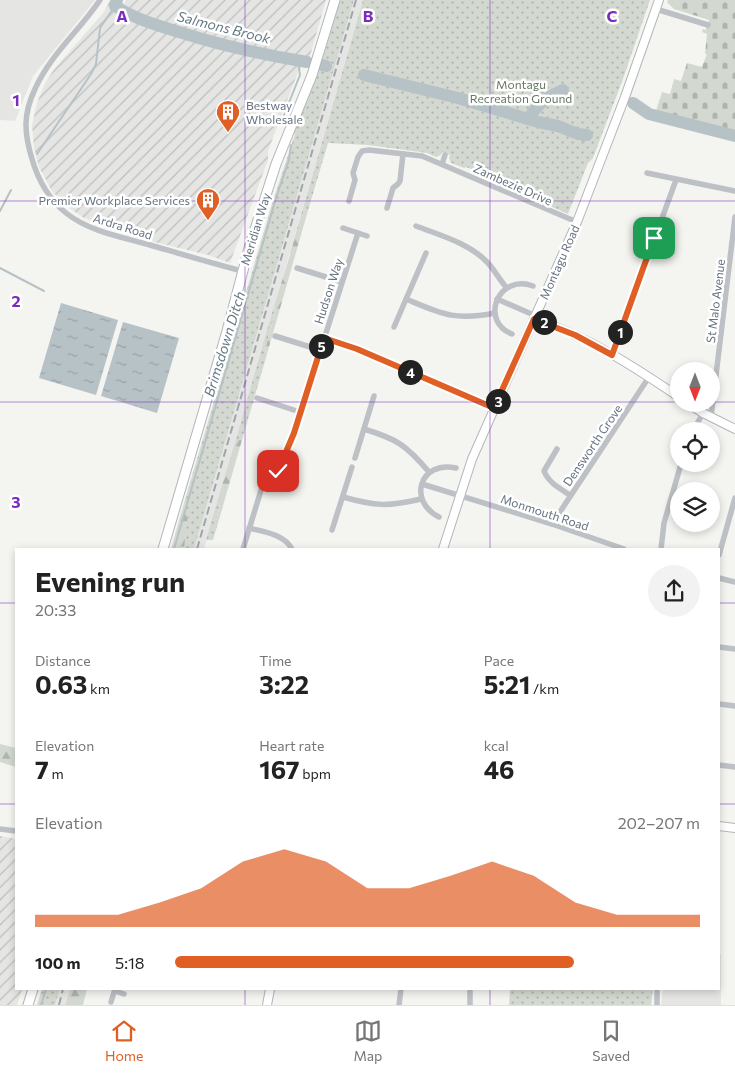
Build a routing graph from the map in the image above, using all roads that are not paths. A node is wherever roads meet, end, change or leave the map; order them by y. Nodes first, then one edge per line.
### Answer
1 (100, 0) edge
2 (335, 0) edge
3 (659, 0) edge
4 (656, 9) junction
5 (708, 25) dead end
6 (403, 154) junction
7 (445, 155) dead end
8 (442, 164) junction
9 (647, 173) dead end
10 (676, 180) junction
11 (735, 191) edge
12 (349, 201) dead end
13 (387, 208) dead end
14 (735, 217) edge
15 (577, 222) junction
16 (416, 226) dead end
17 (343, 228) dead end
18 (358, 233) junction
19 (367, 236) dead end
20 (426, 253) dead end
21 (297, 268) dead end
22 (242, 271) junction
23 (342, 282) junction
24 (533, 286) dead end
25 (506, 287) junction
26 (406, 299) junction
27 (498, 299) junction
28 (494, 313) junction
29 (535, 318) junction
30 (394, 327) dead end
31 (512, 334) dead end
32 (275, 336) dead end
33 (324, 338) junction
34 (320, 350) junction
35 (612, 355) junction
36 (649, 377) junction
37 (670, 391) edge
38 (374, 396) dead end
39 (257, 398) dead end
40 (494, 408) junction
41 (300, 412) junction
42 (703, 413) joint
43 (712, 417) junction
44 (698, 422) edge
45 (364, 428) junction
46 (735, 428) edge
47 (557, 449) dead end
48 (355, 458) dead end
49 (352, 467) dead end
50 (456, 468) dead end
51 (429, 472) junction
52 (679, 472) edge
53 (422, 484) junction
54 (570, 495) junction
55 (342, 496) junction
56 (460, 496) junction
57 (735, 498) edge
58 (421, 499) junction
59 (439, 517) dead end
60 (552, 524) junction
61 (249, 528) junction
62 (332, 530) dead end
63 (163, 548) edge
64 (243, 548) edge
65 (291, 548) edge
66 (443, 548) edge
67 (621, 548) edge
68 (661, 548) edge
69 (720, 551) edge
70 (720, 578) edge
71 (735, 582) edge
72 (720, 647) edge
73 (735, 649) edge
74 (720, 704) edge
75 (735, 706) edge
76 (720, 765) edge
77 (735, 767) edge
78 (720, 826) edge
79 (735, 828) edge
80 (0, 829) edge
81 (15, 831) edge
82 (33, 990) edge
83 (115, 990) edge
84 (270, 990) edge
85 (401, 990) edge
86 (470, 990) edge
87 (657, 990) edge
88 (124, 994) dead end
89 (111, 1002) dead end
90 (28, 1005) edge
91 (267, 1005) edge
92 (399, 1005) edge
93 (470, 1005) edge
94 (657, 1005) edge

1 - 22 street, Ardra Road
2 - 22 main road, Meridian Way
3 - 4 main road, Montagu Road
4 - 5 street
4 - 15 main road, Montagu Road
6 - 8 street, Zambezie Drive
6 - 12 street, Zambezie Drive
6 - 13 street
7 - 8 street
8 - 15 street, Zambezie Drive
9 - 10 street
10 - 11 street
10 - 35 street
14 - 43 street, St Malo Avenue
15 - 29 main road, Montagu Road
16 - 25 street
17 - 18 street
18 - 19 street
18 - 23 street, Hudson Way
20 - 26 street
21 - 23 street
22 - 63 main road, Meridian Way
23 - 33 street, Hudson Way
24 - 25 street
25 - 27 street
26 - 28 street
26 - 30 street
27 - 28 street
27 - 29 street
28 - 31 street
29 - 35 main road
29 - 40 main road, Montagu Road
32 - 34 street
33 - 34 street, Hudson Way
33 - 40 street
34 - 41 street, Hudson Way
35 - 36 main road
36 - 37 main road
36 - 54 street, Densworth Grove
38 - 45 street
39 - 41 street
40 - 56 main road, Montagu Road
41 - 61 street, Hudson Way
42 - 43 main road
42 - 44 street
43 - 46 main road
45 - 48 street
45 - 51 street
47 - 54 street
49 - 55 street
50 - 51 street
51 - 53 street
52 - 68 street
53 - 56 street, Monmouth Road
53 - 58 street
54 - 60 street, Densworth Grove
55 - 58 street
55 - 62 street
56 - 60 street, Monmouth Road
56 - 66 main road, Montagu Road
57 - 69 street
58 - 59 street
60 - 67 street, Monmouth Road
61 - 64 street, Hudson Way
61 - 65 street
70 - 71 street
72 - 73 street
74 - 75 street
76 - 77 street
78 - 79 main road
80 - 81 street
82 - 90 main road
83 - 88 street
83 - 89 street
84 - 91 main road
85 - 92 street
86 - 93 street
87 - 94 street

